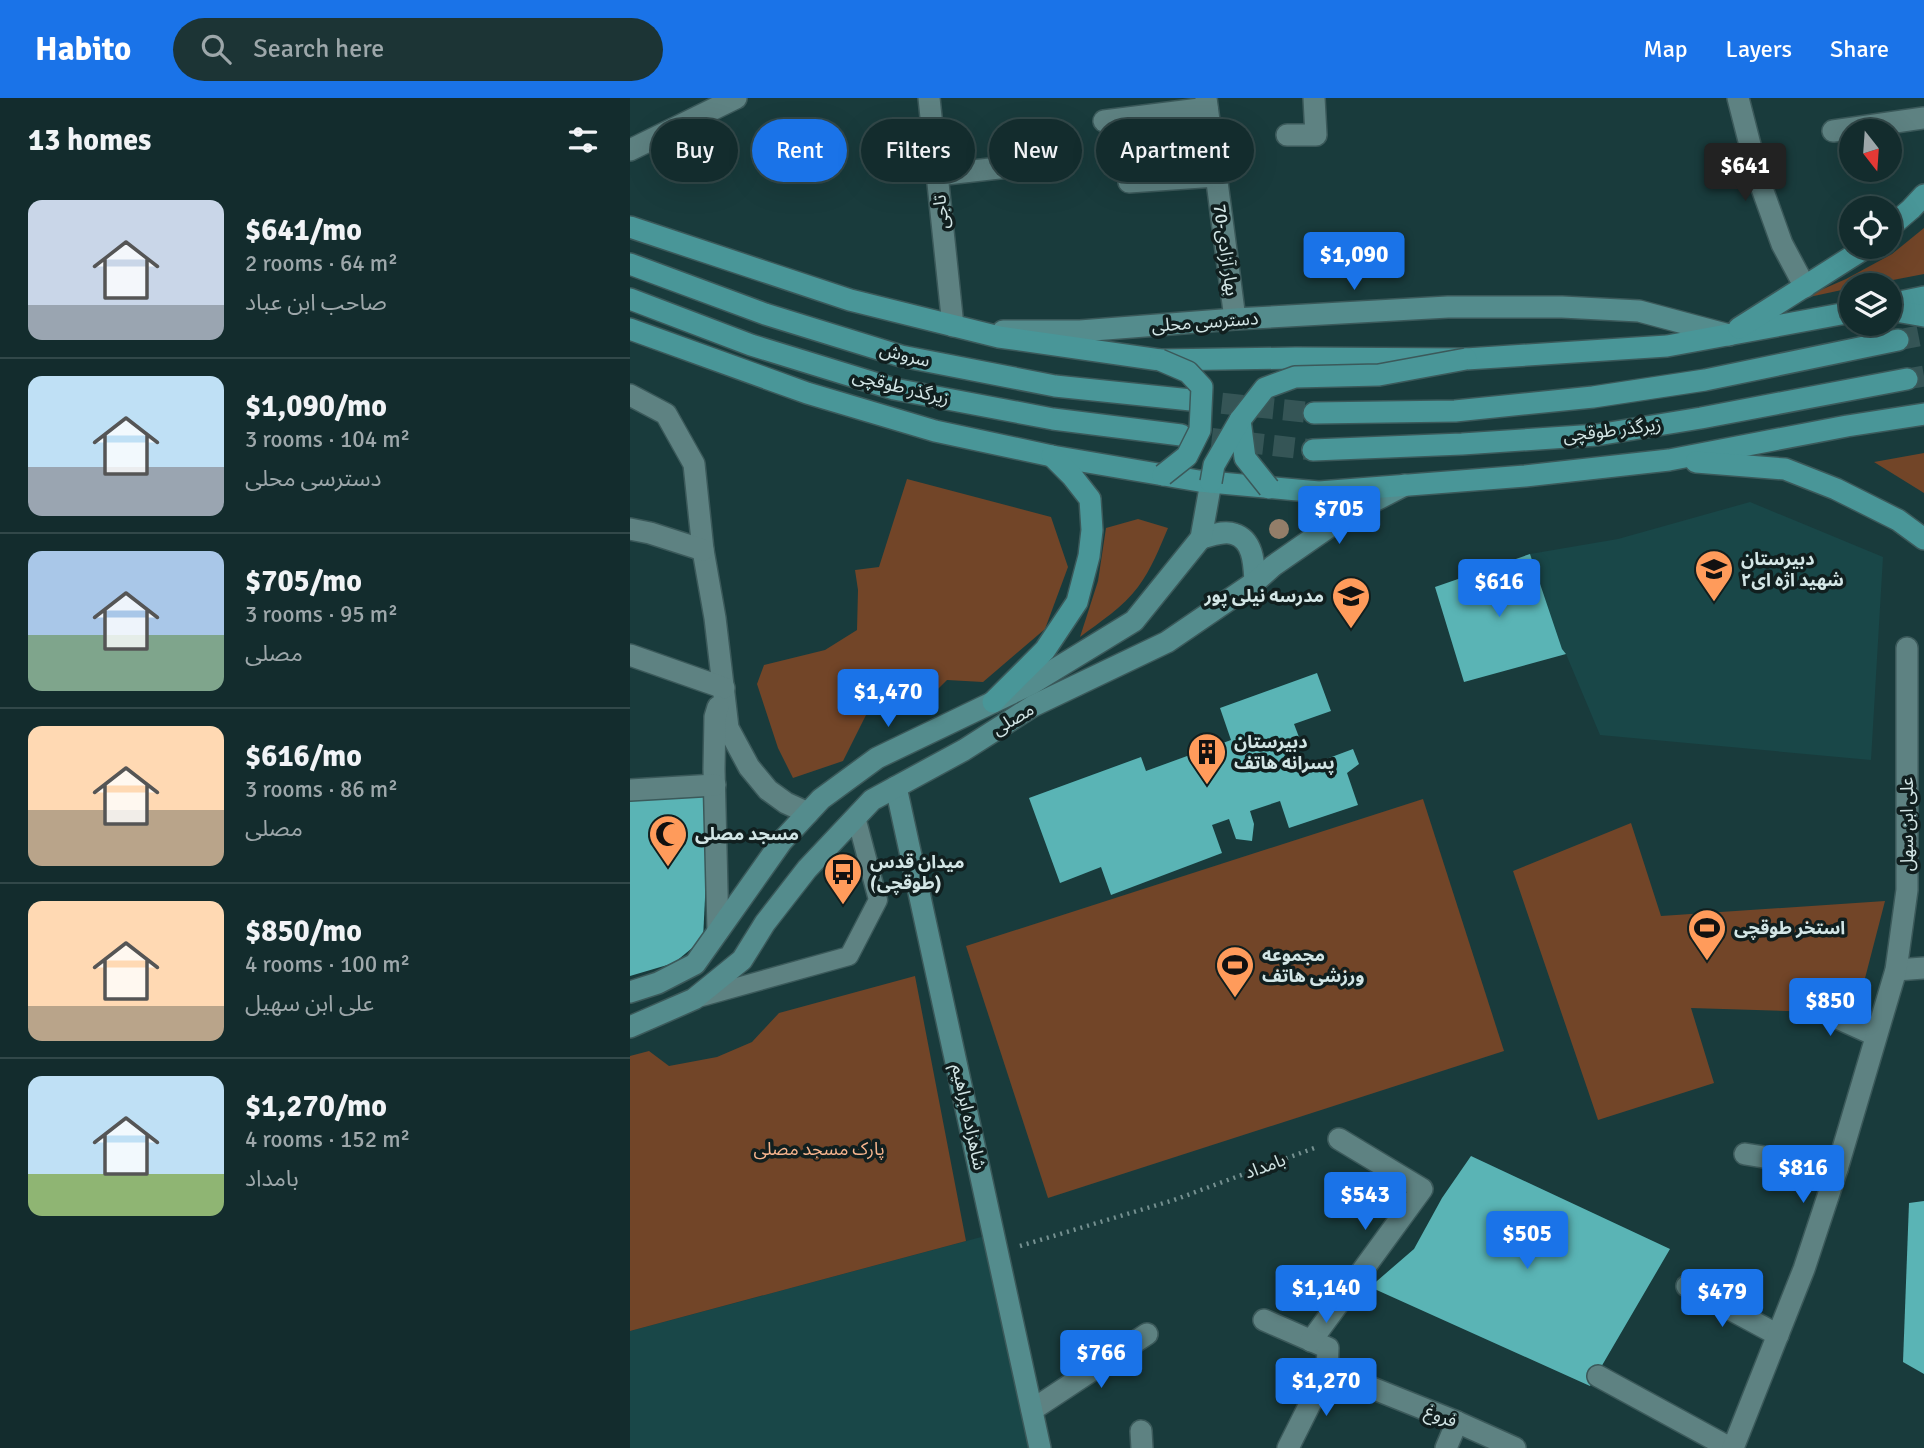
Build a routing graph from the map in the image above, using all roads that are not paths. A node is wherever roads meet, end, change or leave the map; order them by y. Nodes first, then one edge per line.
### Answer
1 (929, 98) edge
2 (1314, 98) edge
3 (1738, 98) edge
4 (730, 99) edge
5 (1206, 103) edge
6 (1924, 118) edge
7 (931, 119) edge
8 (1115, 119) edge
9 (1833, 131) dead end
10 (1287, 135) dead end
11 (630, 150) edge
12 (938, 182) edge
13 (1217, 182) edge
14 (1924, 195) edge
15 (1902, 217) edge
16 (630, 227) edge
17 (1848, 259) edge
18 (630, 264) edge
19 (1805, 287) junction
20 (1924, 297) edge
21 (630, 299) edge
22 (1902, 302) edge
23 (1902, 312) edge
24 (1839, 314) edge
25 (1924, 316) edge
26 (1235, 319) junction
27 (962, 328) junction
28 (630, 329) edge
29 (1728, 335) junction
30 (654, 338) junction
31 (1898, 340) tunnel mouth
32 (630, 342) edge
33 (1466, 359) junction
34 (1160, 360) junction
35 (1907, 379) tunnel mouth
36 (630, 395) edge
37 (1191, 400) tunnel mouth
38 (1924, 404) edge
39 (1314, 413) tunnel mouth
40 (1924, 414) edge
41 (1902, 418) junction
42 (1240, 420) junction
43 (1181, 435) tunnel mouth
44 (1313, 450) tunnel mouth
45 (1052, 456) junction
46 (1669, 460) junction
47 (1163, 475) junction
48 (1211, 482) junction
49 (1405, 485) junction
50 (1269, 488) junction
51 (630, 529) edge
52 (1201, 538) junction
53 (1924, 539) edge
54 (703, 550) junction
55 (1255, 582) junction
56 (1907, 648) dead end
57 (630, 655) edge
58 (724, 688) junction
59 (993, 702) junction
60 (715, 785) junction
61 (897, 787) junction
62 (630, 790) edge
63 (808, 813) junction
64 (856, 817) junction
65 (718, 931) junction
66 (1924, 968) edge
67 (1896, 970) junction
68 (630, 992) edge
69 (694, 999) junction
70 (1802, 1002) dead end
71 (630, 1027) edge
72 (1875, 1035) junction
73 (1339, 1139) road end
74 (1745, 1154) dead end
75 (1837, 1169) junction
76 (1687, 1286) dead end
77 (1264, 1320) dead end
78 (1147, 1334) dead end
79 (1778, 1335) junction
80 (1311, 1341) junction
81 (1327, 1370) junction
82 (1598, 1376) dead end
83 (1032, 1410) junction
84 (1457, 1422) junction
85 (1040, 1448) edge
86 (1288, 1448) edge
87 (1446, 1448) edge
88 (1515, 1448) edge
89 (1732, 1448) edge

1 - 7 street, تاجی
2 - 10 street
3 - 19 street
4 - 11 street
5 - 8 street
6 - 9 street
12 - 27 street, تاجی
13 - 26 street, 70-بهار آزادی
14 - 15 main road
16 - 27 main road
17 - 19 main road
18 - 37 main road, سروش
19 - 29 main road
20 - 22 main road
21 - 43 main road, زیرگذر طوقچی
23 - 25 main road
24 - 29 main road
26 - 27 main road, دسترسی محلی
26 - 29 main road, دسترسی محلی
27 - 34 main road
28 - 30 main road
29 - 33 main road
30 - 32 street
30 - 45 main road
31 - 39 main road, زیرگذر طوقچی
33 - 34 main road
33 - 42 main road, bridge
34 - 47 main road, bridge
35 - 44 main road, زیرگذر طوقچی
36 - 54 street
38 - 41 main road
40 - 41 main road
41 - 46 main road
42 - 48 main road, bridge
42 - 50 main road, bridge
45 - 47 main road
45 - 59 main road
46 - 49 main road
46 - 53 main road
47 - 48 main road
48 - 50 main road
48 - 52 main road, مصلی
49 - 50 main road
49 - 55 main road, مصلی
51 - 54 street
52 - 55 main road
52 - 59 main road, مصلی
54 - 58 street
55 - 61 main road, مصلی
56 - 67 street, علی ابن سهل
57 - 58 street
58 - 60 street
58 - 63 street
59 - 63 main road, مصلی
60 - 62 street
60 - 65 street
61 - 64 main road, مصلی
61 - 83 main road, شاهزاده ابراهیم
63 - 65 main road, مصلی
64 - 69 main road, مصلی
64 - 69 lane
65 - 68 main road, مصلی
66 - 67 street
67 - 72 street, علی ابن سهل
69 - 71 main road, مصلی
70 - 72 street
72 - 75 street, علی ابن سهل
73 - 80 street
74 - 75 street
75 - 79 street, علی ابن سهل
76 - 79 street
77 - 80 street
78 - 83 street
79 - 89 street, علی ابن سهل
80 - 81 street
81 - 84 street, فروغ
81 - 86 street
82 - 89 street
83 - 85 main road, شاهزاده ابراهیم
84 - 87 street
84 - 88 street, فروغ

